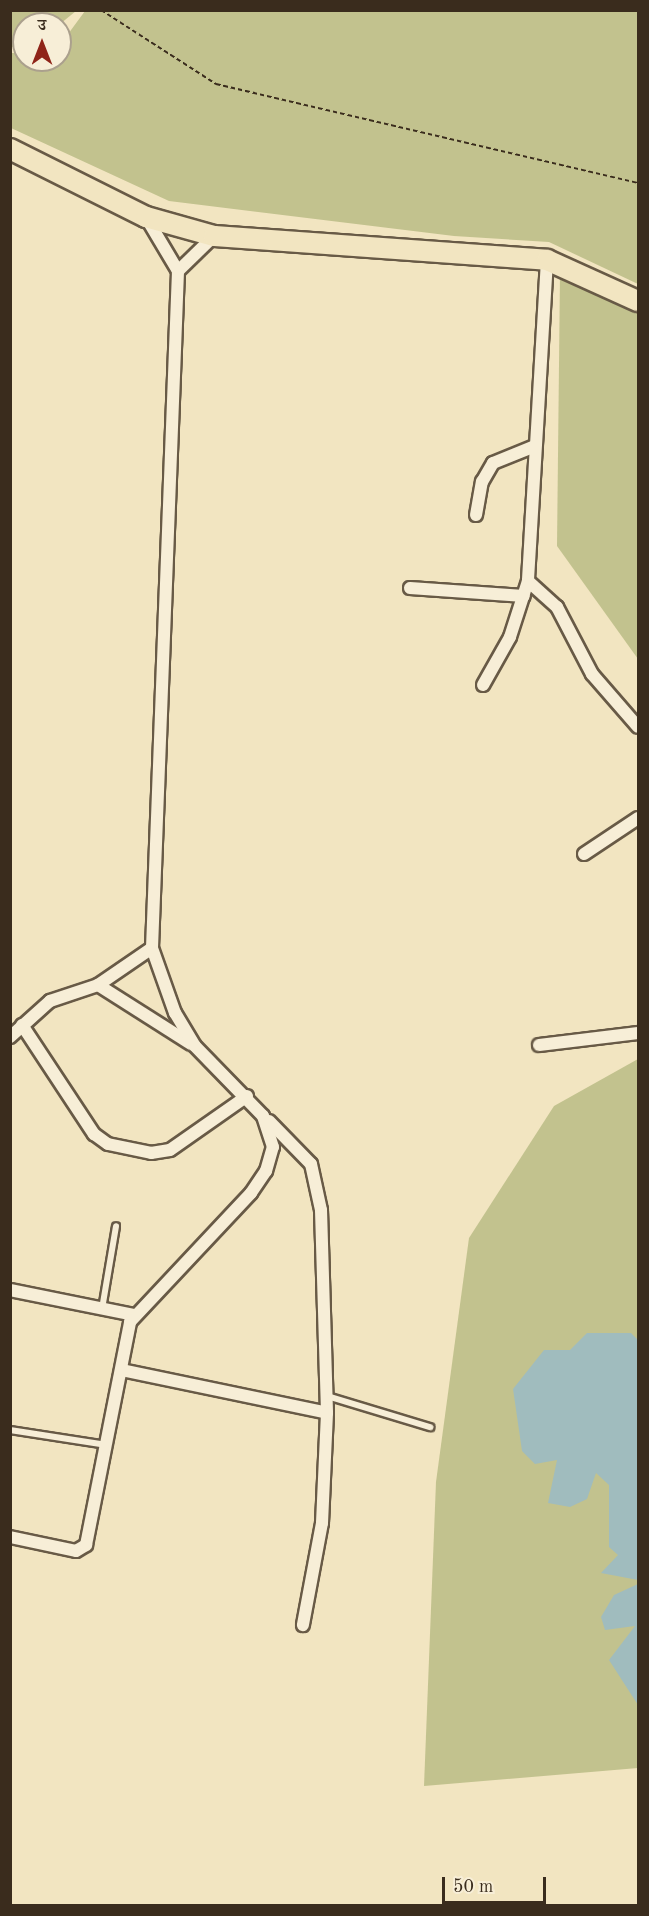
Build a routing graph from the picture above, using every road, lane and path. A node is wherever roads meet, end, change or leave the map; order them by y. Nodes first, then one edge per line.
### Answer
1 (101, 10) edge
2 (10, 149) edge
3 (639, 183) edge
4 (146, 217) junction
5 (214, 236) junction
6 (548, 260) junction
7 (178, 271) junction
8 (639, 301) edge
9 (535, 446) junction
10 (476, 515) dead end
11 (528, 581) junction
12 (410, 588) dead end
13 (524, 596) junction
14 (483, 685) dead end
15 (639, 727) edge
16 (639, 818) edge
17 (584, 854) dead end
18 (152, 948) junction
19 (98, 985) junction
20 (22, 1025) junction
21 (639, 1034) edge
22 (10, 1036) edge
23 (195, 1046) junction
24 (539, 1046) dead end
25 (247, 1096) junction
26 (263, 1116) junction
27 (116, 1226) dead end
28 (10, 1290) edge
29 (102, 1308) junction
30 (134, 1315) junction
31 (122, 1370) junction
32 (327, 1395) junction
33 (327, 1413) junction
34 (430, 1427) dead end
35 (10, 1430) edge
36 (107, 1445) junction
37 (10, 1537) edge
38 (303, 1625) dead end

1 - 3 path
2 - 4 main road
4 - 5 main road
4 - 7 street
5 - 6 main road
5 - 7 street
6 - 8 main road
6 - 9 street
7 - 18 street
9 - 10 street
9 - 11 street
11 - 13 street
11 - 15 street
12 - 13 street
13 - 14 street
16 - 17 street
18 - 19 street
18 - 23 street
19 - 20 street
19 - 23 street
20 - 22 street
20 - 25 street
21 - 24 street
23 - 25 street
25 - 26 street
26 - 30 street
26 - 32 street
27 - 29 lane
28 - 29 street
29 - 30 street
30 - 31 street
31 - 33 street
31 - 36 street
32 - 33 street
32 - 34 lane
33 - 38 street
35 - 36 lane
36 - 37 street

